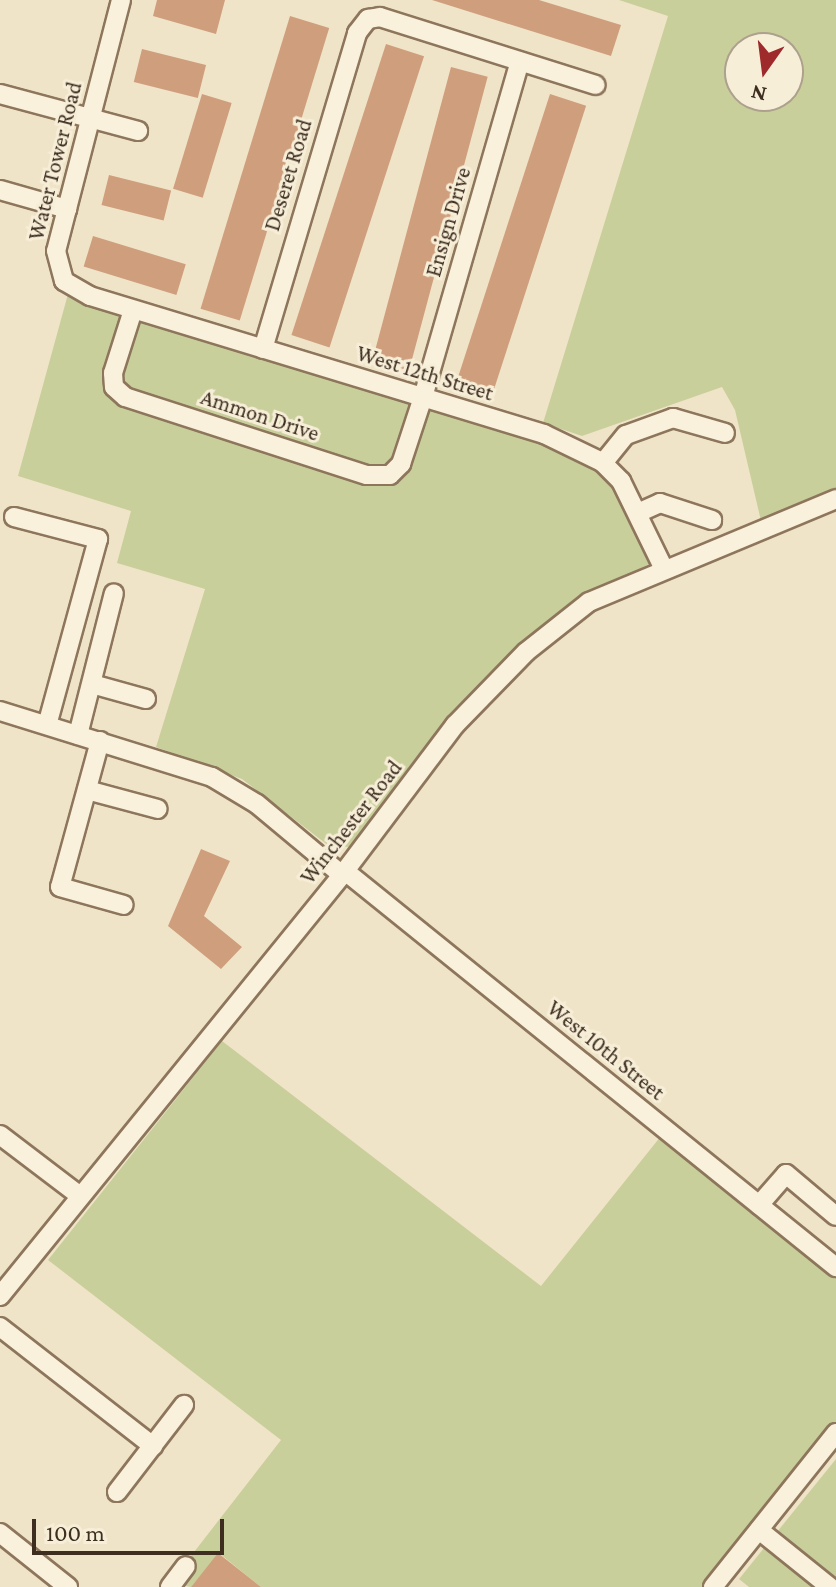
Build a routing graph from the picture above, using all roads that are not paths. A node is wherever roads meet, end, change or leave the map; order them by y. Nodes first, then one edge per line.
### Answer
1 (121, 0) edge
2 (520, 62) junction
3 (596, 85) dead end
4 (0, 94) edge
5 (90, 118) junction
6 (138, 131) dead end
7 (0, 190) edge
8 (67, 209) junction
9 (112, 303) joint
10 (133, 310) junction
11 (263, 349) junction
12 (423, 397) junction
13 (725, 433) dead end
14 (603, 463) junction
15 (836, 499) edge
16 (640, 512) junction
17 (14, 517) dead end
18 (712, 520) dead end
19 (663, 567) junction
20 (114, 593) dead end
21 (92, 684) junction
22 (146, 699) dead end
23 (0, 711) edge
24 (47, 725) junction
25 (78, 735) junction
26 (100, 741) junction
27 (87, 790) junction
28 (158, 809) dead end
29 (343, 873) junction
30 (124, 905) dead end
31 (0, 1135) edge
32 (80, 1196) junction
33 (759, 1205) junction
34 (836, 1216) edge
35 (836, 1267) edge
36 (0, 1296) edge
37 (0, 1327) edge
38 (184, 1405) dead end
39 (836, 1433) edge
40 (153, 1446) junction
41 (117, 1492) dead end
42 (759, 1530) junction
43 (0, 1533) edge
44 (186, 1566) dead end
45 (68, 1587) edge
46 (170, 1587) edge
47 (713, 1587) edge
48 (830, 1587) edge

1 - 5 street, Water Tower Road
2 - 3 street
2 - 11 street, Deseret Road
2 - 12 street, Ensign Drive
4 - 5 street
5 - 6 street
5 - 8 street, Water Tower Road
7 - 8 street
8 - 9 street, Water Tower Road
9 - 10 street, West 12th Street
10 - 11 street, West 12th Street
10 - 12 street, Ammon Drive
11 - 12 street, West 12th Street
12 - 14 street, West 12th Street
13 - 14 street
14 - 16 street, West 12th Street
15 - 19 street, Winchester Road
16 - 18 street
16 - 19 street, West 12th Street
17 - 24 street
19 - 29 street, Winchester Road
20 - 21 street
21 - 22 street
21 - 25 street
23 - 24 street, West 10th Street
24 - 25 street, West 10th Street
25 - 26 street, West 10th Street
26 - 27 street
26 - 29 street, West 10th Street
27 - 28 street
27 - 30 street
29 - 32 street, Winchester Road
29 - 33 street, West 10th Street
31 - 32 street
32 - 36 street, Winchester Road
33 - 34 street
33 - 35 street, West 10th Street
37 - 40 street
38 - 40 street
39 - 42 street
40 - 41 street
42 - 47 street
42 - 48 street
43 - 45 street
44 - 46 street

